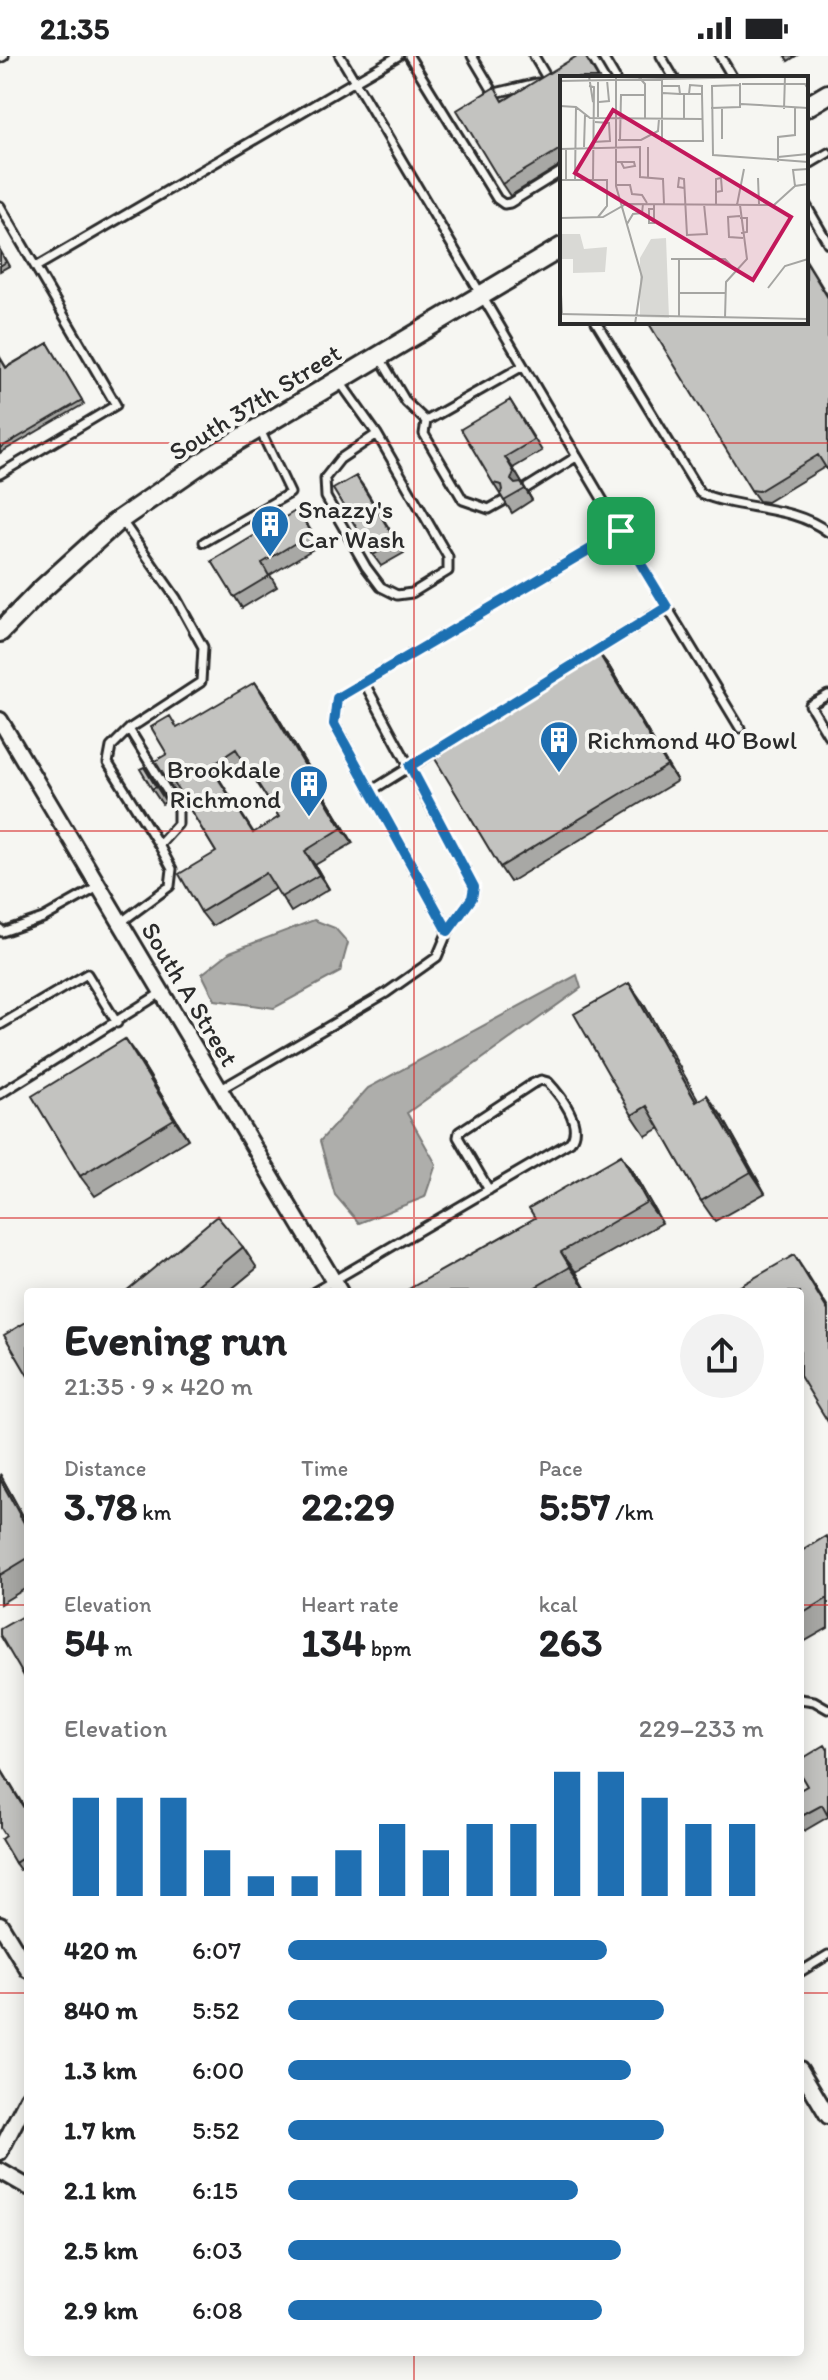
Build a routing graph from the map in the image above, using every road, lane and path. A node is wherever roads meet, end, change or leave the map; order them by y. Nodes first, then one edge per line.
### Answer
1 (340, 56) edge
2 (398, 56) edge
3 (409, 56) edge
4 (472, 56) edge
5 (534, 56) edge
6 (602, 56) edge
7 (661, 56) edge
8 (720, 56) edge
9 (558, 71) edge
10 (614, 76) edge
11 (673, 76) edge
12 (732, 76) edge
13 (547, 78) junction
14 (355, 81) junction
15 (828, 94) edge
16 (808, 106) edge
17 (461, 112) edge
18 (448, 120) junction
19 (828, 153) edge
20 (808, 165) edge
21 (560, 172) edge
22 (0, 206) edge
23 (808, 208) edge
24 (828, 243) edge
25 (559, 255) edge
26 (36, 267) junction
27 (482, 294) junction
28 (597, 324) edge
29 (379, 356) junction
30 (523, 366) junction
31 (339, 380) junction
32 (426, 421) junction
33 (259, 428) junction
34 (377, 434) junction
35 (576, 457) junction
36 (0, 474) edge
37 (525, 489) edge
38 (505, 500) edge
39 (121, 519) junction
40 (621, 531) junction
41 (828, 532) edge
42 (204, 542) dead end
43 (667, 607) junction
44 (0, 632) edge
45 (364, 682) junction
46 (828, 695) edge
47 (491, 716) edge
48 (0, 720) edge
49 (740, 728) dead end
50 (129, 729) junction
51 (828, 735) edge
52 (451, 741) edge
53 (410, 766) junction
54 (371, 791) junction
55 (159, 845) junction
56 (98, 887) junction
57 (120, 923) junction
58 (448, 931) junction
59 (1, 932) edge
60 (161, 993) junction
61 (117, 1023) junction
62 (0, 1025) edge
63 (219, 1090) junction
64 (0, 1094) edge
65 (489, 1190) junction
66 (337, 1286) edge
67 (804, 1700) edge
68 (828, 1709) edge
69 (0, 1924) edge
70 (828, 1955) edge
71 (24, 1963) edge
72 (804, 1970) edge
73 (804, 2076) edge
74 (24, 2105) edge
75 (828, 2116) edge
76 (0, 2152) edge
77 (0, 2171) edge
78 (24, 2185) edge

1 - 14 lane
2 - 14 lane
3 - 18 lane
4 - 13 lane
5 - 13 lane
6 - 10 lane
7 - 11 lane
8 - 12 lane
9 - 13 lane
14 - 26 lane
14 - 27 lane
15 - 16 street
17 - 18 lane
18 - 21 lane
19 - 20 lane
22 - 26 lane
23 - 24 lane
25 - 27 street, South 37th Street
26 - 36 lane
27 - 29 street, South 37th Street
27 - 30 lane
28 - 41 lane
29 - 31 street, South 37th Street
29 - 32 lane
30 - 32 lane
30 - 35 lane
31 - 33 street, South 37th Street
31 - 34 lane
32 - 38 lane
33 - 39 street, South 37th Street
33 - 42 lane
34 - 34 lane
35 - 37 lane
35 - 40 lane
39 - 44 street, South 37th Street
39 - 50 lane
40 - 43 lane
40 - 45 lane
43 - 47 lane
43 - 49 lane
45 - 53 lane
45 - 54 lane
46 - 51 lane
48 - 56 street, South A Street
50 - 55 lane
50 - 55 lane
52 - 53 lane
53 - 54 lane
53 - 58 lane
54 - 58 lane
55 - 57 lane
56 - 57 street, South A Street
56 - 59 lane
57 - 60 street, South A Street
58 - 63 lane
60 - 61 lane
60 - 63 street, South A Street
61 - 62 lane
61 - 64 lane
63 - 66 street, South A Street
65 - 65 lane
65 - 66 lane
67 - 68 lane
69 - 71 street
70 - 72 lane
73 - 75 street
74 - 76 street
77 - 78 street

